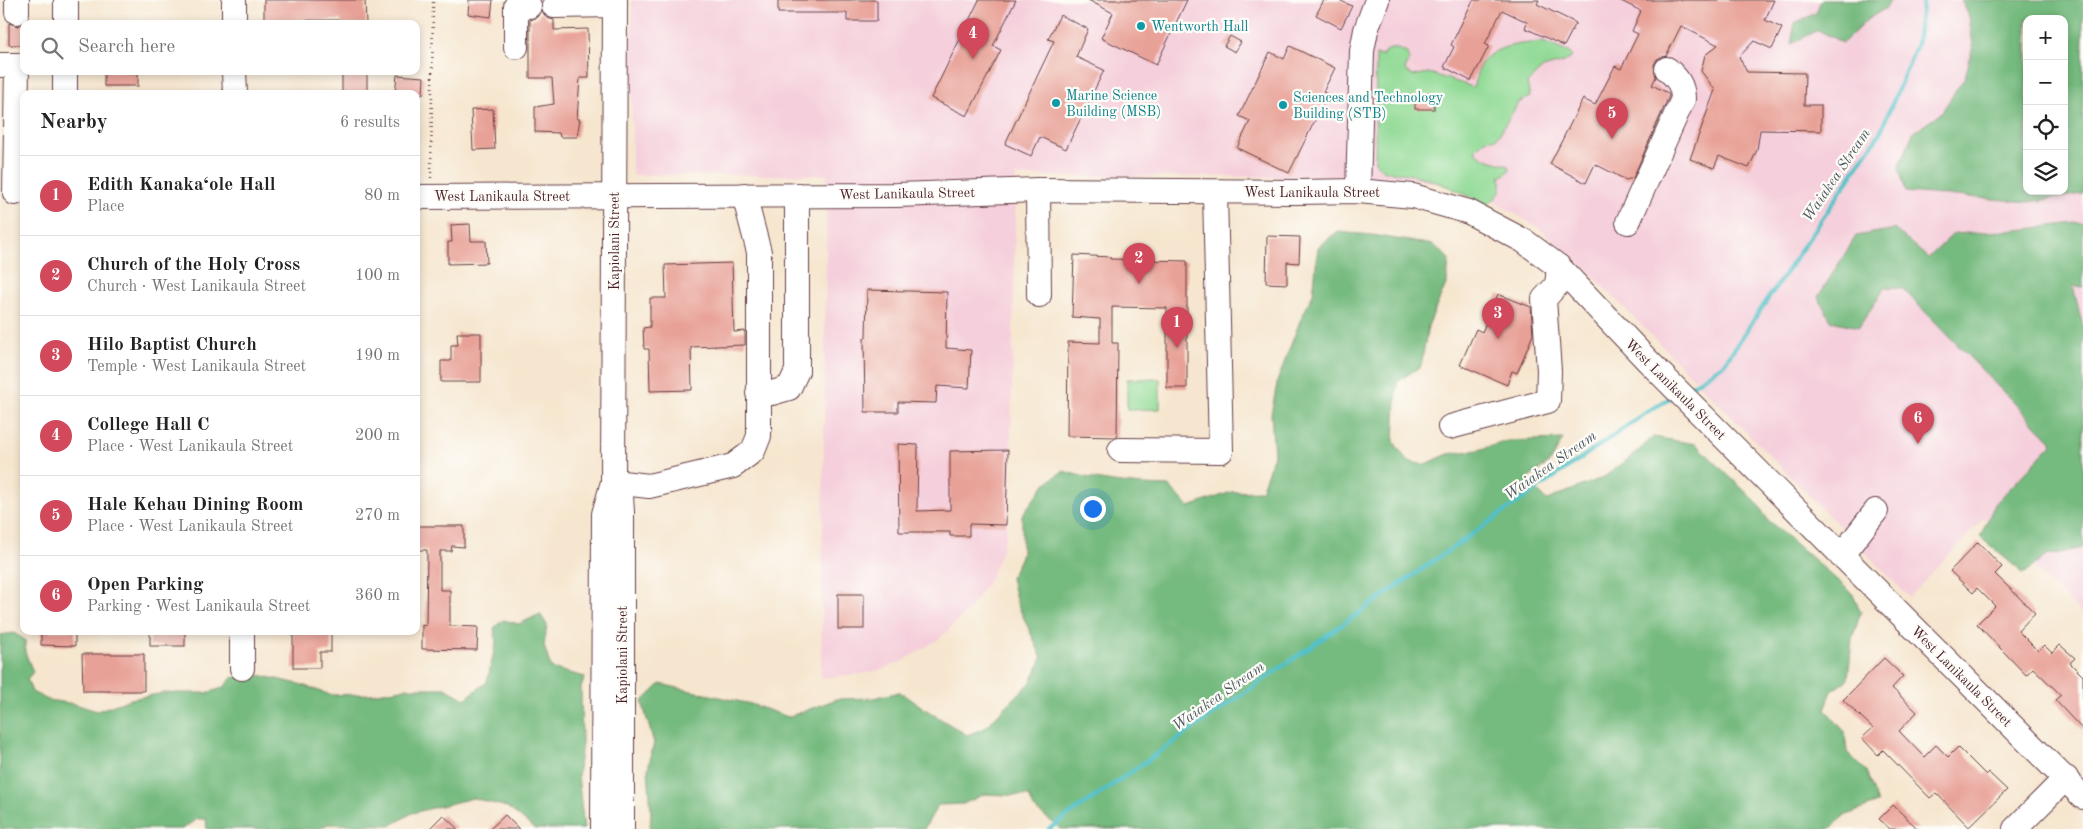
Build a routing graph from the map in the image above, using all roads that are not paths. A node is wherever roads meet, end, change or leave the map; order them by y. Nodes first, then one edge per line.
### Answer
1 (66, 0) edge
2 (234, 0) edge
3 (1377, 0) edge
4 (615, 3) edge
5 (520, 4) edge
6 (554, 6) dead end
7 (66, 20) edge
8 (234, 20) edge
9 (516, 47) dead end
10 (0, 65) edge
11 (1666, 69) dead end
12 (65, 75) edge
13 (234, 75) edge
14 (65, 90) edge
15 (234, 90) edge
16 (8, 165) edge
17 (1038, 190) junction
18 (1358, 191) junction
19 (1215, 192) junction
20 (13, 193) edge
21 (744, 195) junction
22 (797, 195) junction
23 (614, 196) junction
24 (424, 197) edge
25 (1628, 222) dead end
26 (1559, 267) junction
27 (1039, 295) dead end
28 (758, 393) junction
29 (1450, 427) dead end
30 (1120, 450) dead end
31 (613, 482) junction
32 (1876, 511) dead end
33 (1841, 556) junction
34 (242, 635) edge
35 (242, 668) dead end
36 (2066, 778) junction
37 (2083, 797) edge
38 (602, 829) edge
39 (622, 829) edge
40 (2015, 829) edge

1 - 7 street
2 - 8 street
3 - 18 street
4 - 6 street
4 - 23 street, Kapiolani Street
5 - 9 street
10 - 16 street
11 - 25 street
12 - 14 street
13 - 15 street
16 - 20 street
17 - 19 street, West Lanikaula Street
17 - 22 street, West Lanikaula Street
17 - 27 street
18 - 19 street, West Lanikaula Street
18 - 26 street, West Lanikaula Street
19 - 30 street
21 - 22 street, West Lanikaula Street
21 - 23 street, West Lanikaula Street
21 - 28 street
22 - 28 street
23 - 24 street, West Lanikaula Street
23 - 31 street, Kapiolani Street
26 - 29 street
26 - 33 street, West Lanikaula Street
28 - 31 street
31 - 38 street, Kapiolani Street
31 - 39 street, Kapiolani Street
32 - 33 street
33 - 36 street, West Lanikaula Street
34 - 35 street
36 - 37 street, West Lanikaula Street
36 - 40 street

